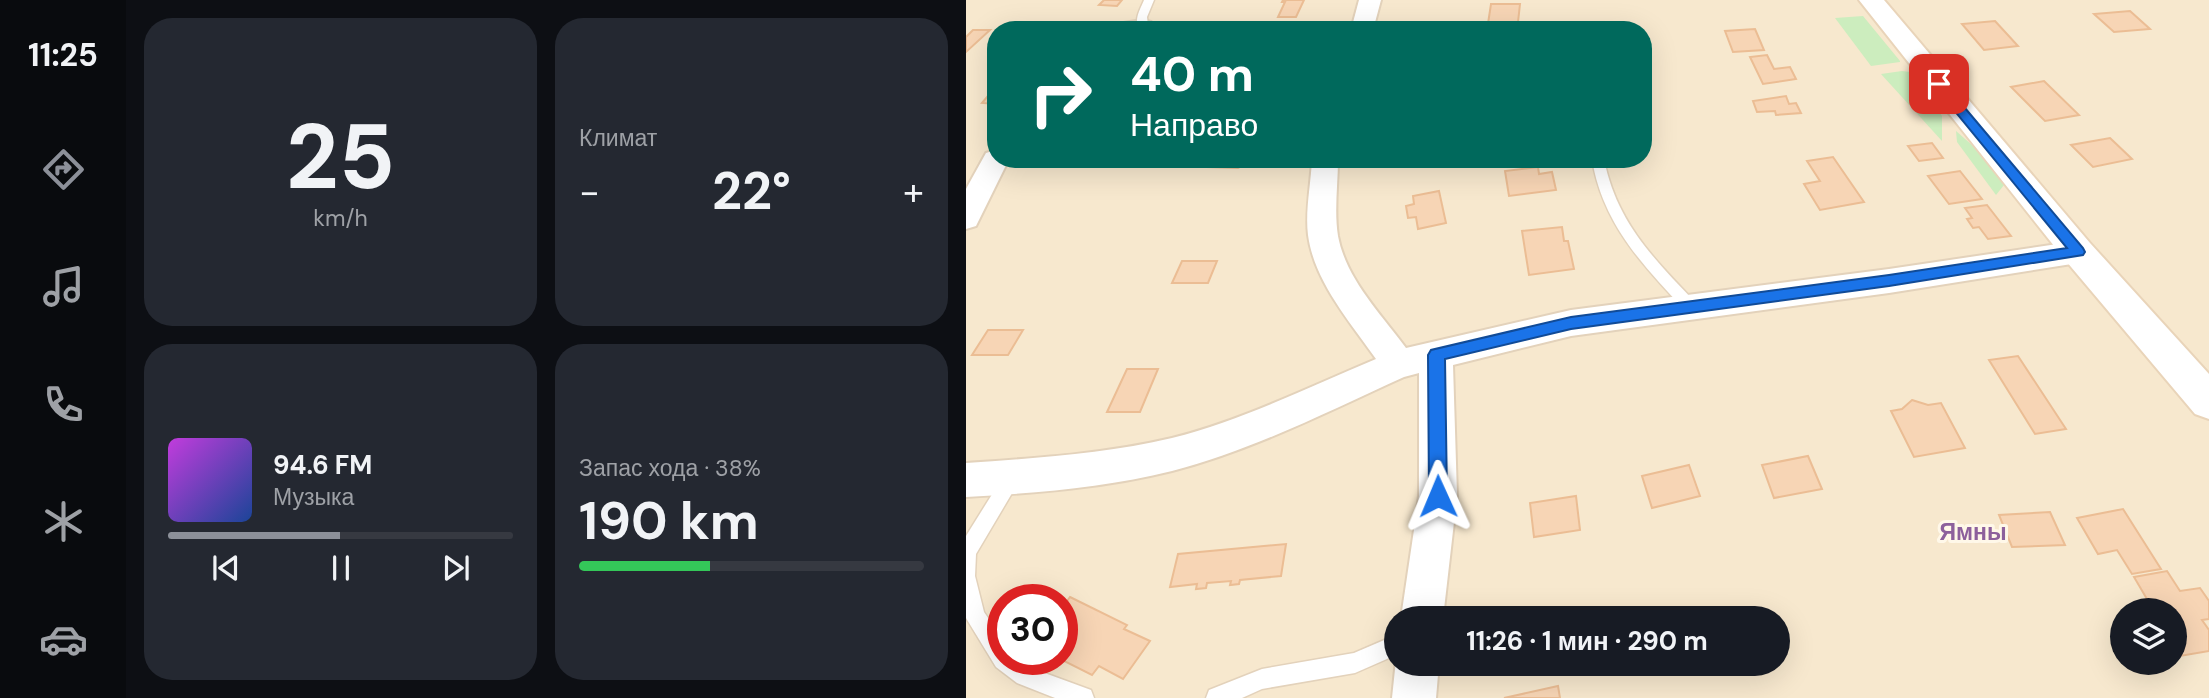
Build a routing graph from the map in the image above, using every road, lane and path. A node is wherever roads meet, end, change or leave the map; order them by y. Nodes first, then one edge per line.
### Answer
1 (1149, 0) edge
2 (1370, 0) edge
3 (1871, 0) edge
4 (1143, 21) edge
5 (1364, 21) edge
6 (990, 168) edge
7 (1325, 168) edge
8 (1600, 168) edge
9 (966, 219) edge
10 (2078, 252) junction
11 (1690, 306) junction
12 (1436, 355) junction
13 (1398, 364) junction
14 (2209, 402) edge
15 (1012, 478) junction
16 (966, 480) edge
17 (967, 552) edge
18 (966, 576) edge
19 (1424, 606) edge
20 (987, 634) edge
21 (1384, 650) edge
22 (1023, 675) edge
23 (1416, 676) edge
24 (1083, 698) edge
25 (1217, 698) edge
26 (1414, 698) edge

1 - 4 lane
2 - 5 street
3 - 10 main road
6 - 9 street
7 - 13 street
8 - 11 lane
10 - 11 street
10 - 14 main road
11 - 12 street
12 - 13 street
12 - 19 street
13 - 15 street
15 - 16 street
15 - 17 lane
17 - 18 lane
18 - 20 lane
21 - 25 lane
22 - 24 lane
23 - 26 street

